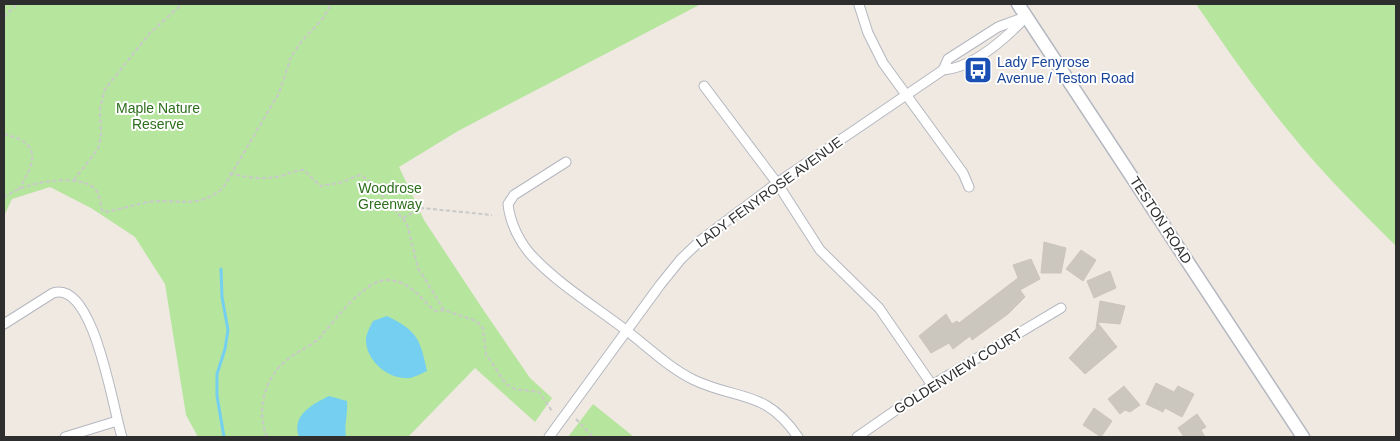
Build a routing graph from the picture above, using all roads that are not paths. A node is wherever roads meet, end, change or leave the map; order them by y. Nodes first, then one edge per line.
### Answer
1 (1018, 4) edge
2 (859, 5) edge
3 (1027, 16) junction
4 (944, 70) junction
5 (704, 86) dead end
6 (908, 95) junction
7 (566, 162) dead end
8 (777, 183) junction
9 (969, 187) dead end
10 (1062, 308) dead end
11 (4, 324) edge
12 (625, 330) junction
13 (932, 385) junction
14 (117, 421) junction
15 (64, 437) edge
16 (122, 437) edge
17 (549, 437) edge
18 (798, 437) edge
19 (857, 437) edge
20 (1303, 437) edge

1 - 3 main road, TESTON ROAD
2 - 6 street
3 - 4 street, LADY FENYROSE AVENUE
3 - 4 street, LADY FENYROSE AVENUE
3 - 20 main road, TESTON ROAD
4 - 6 street, LADY FENYROSE AVENUE
5 - 8 street
6 - 8 street, LADY FENYROSE AVENUE
6 - 9 street
7 - 12 street
8 - 12 street, LADY FENYROSE AVENUE
8 - 13 street
10 - 13 street, GOLDENVIEW COURT
11 - 14 street
12 - 17 street, LADY FENYROSE AVENUE
12 - 18 street
13 - 19 street, GOLDENVIEW COURT
14 - 15 street
14 - 16 street

